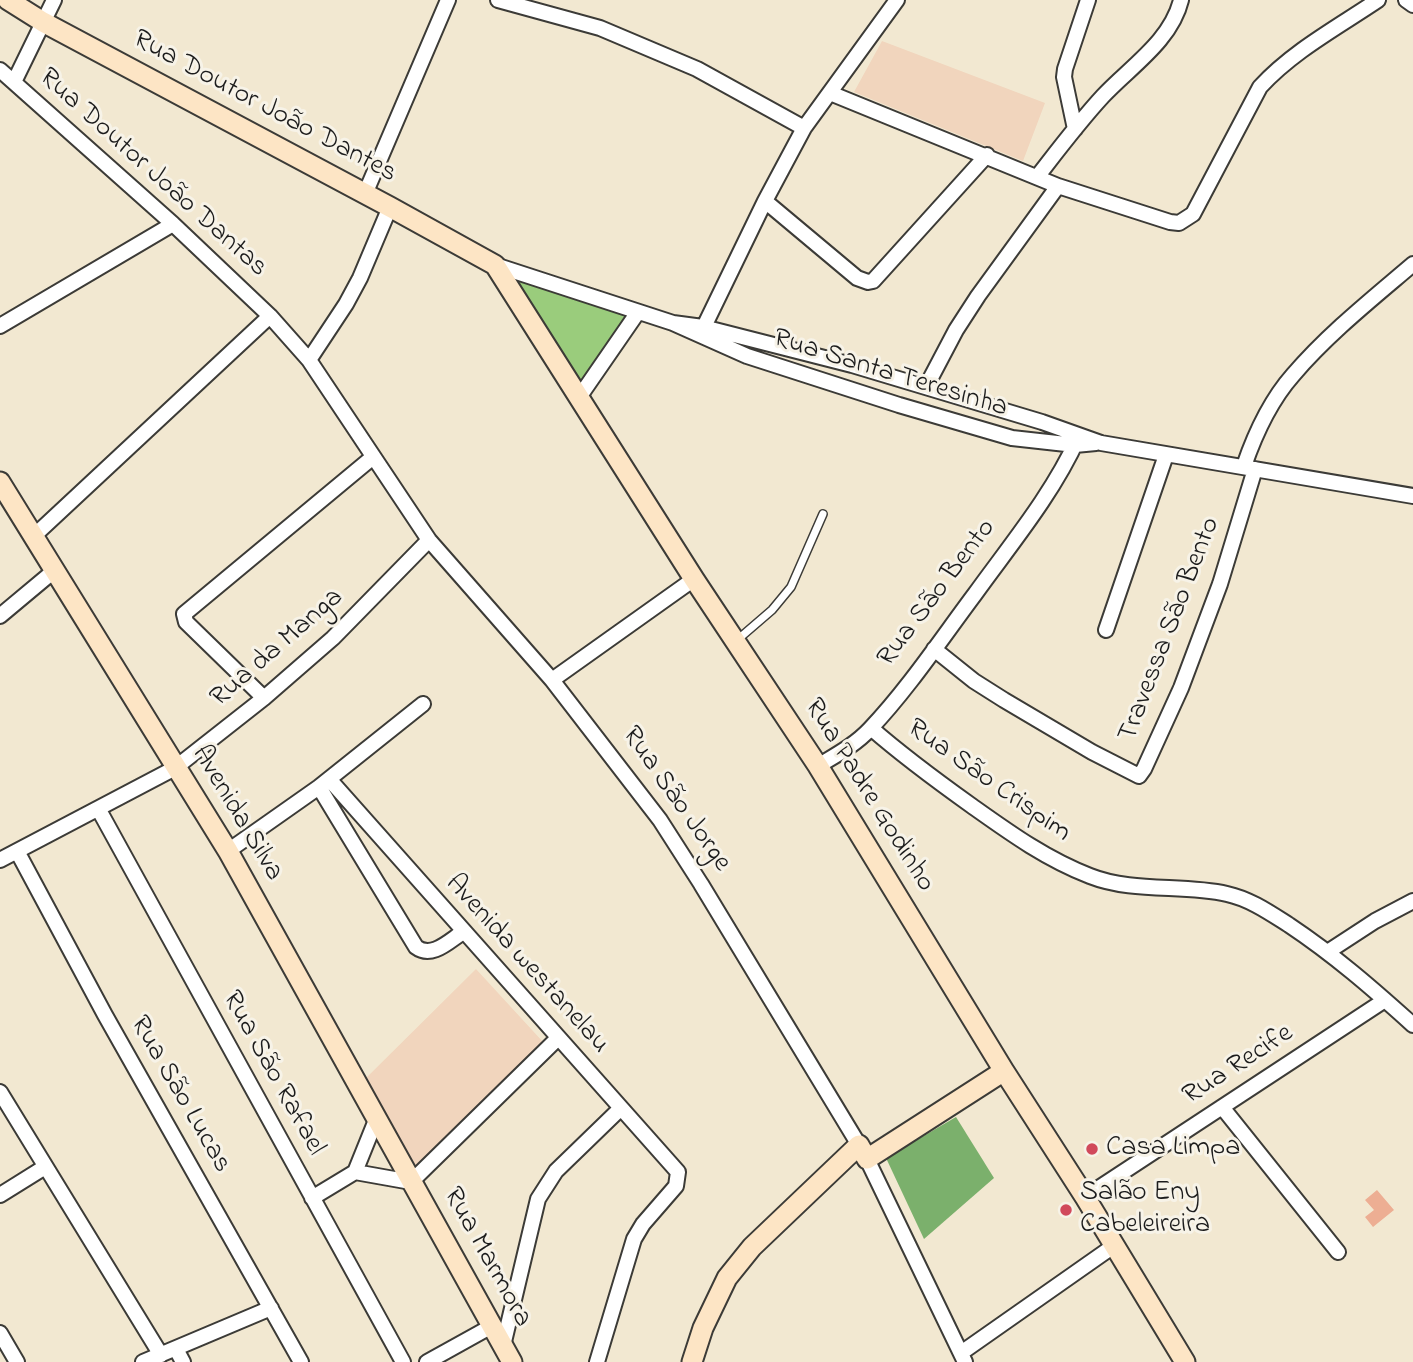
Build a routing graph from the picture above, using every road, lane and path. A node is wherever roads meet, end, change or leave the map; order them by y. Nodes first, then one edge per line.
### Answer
1 (8, 0) edge
2 (54, 0) edge
3 (448, 0) edge
4 (498, 0) edge
5 (897, 0) edge
6 (1088, 0) edge
7 (1181, 0) edge
8 (1378, 0) edge
9 (1406, 0) edge
10 (1413, 5) edge
11 (43, 22) junction
12 (0, 69) edge
13 (14, 82) junction
14 (830, 93) junction
15 (804, 128) junction
16 (1075, 129) junction
17 (987, 155) junction
18 (1037, 177) junction
19 (1058, 186) junction
20 (365, 194) junction
21 (765, 201) junction
22 (390, 206) junction
23 (173, 224) junction
24 (1413, 264) edge
25 (495, 265) junction
26 (638, 312) junction
27 (270, 316) junction
28 (0, 327) edge
29 (702, 332) junction
30 (309, 360) junction
31 (926, 387) junction
32 (580, 396) junction
33 (1077, 440) junction
34 (1166, 455) junction
35 (373, 457) junction
36 (1249, 467) junction
37 (0, 482) edge
38 (1413, 496) edge
39 (823, 514) dead end
40 (35, 535) junction
41 (429, 540) junction
42 (55, 570) junction
43 (694, 579) junction
44 (0, 615) edge
45 (1106, 630) dead end
46 (736, 642) junction
47 (934, 649) junction
48 (552, 680) junction
49 (264, 698) junction
50 (423, 704) dead end
51 (871, 729) junction
52 (818, 766) junction
53 (175, 768) junction
54 (324, 783) junction
55 (99, 810) junction
56 (18, 851) junction
57 (228, 851) junction
58 (0, 860) edge
59 (1413, 901) edge
60 (463, 932) junction
61 (1329, 951) junction
62 (1385, 1000) junction
63 (1413, 1025) edge
64 (558, 1039) junction
65 (1004, 1071) junction
66 (0, 1092) edge
67 (1222, 1107) junction
68 (621, 1108) junction
69 (376, 1120) junction
70 (863, 1152) junction
71 (45, 1167) junction
72 (355, 1172) junction
73 (411, 1182) junction
74 (0, 1195) edge
75 (1085, 1197) junction
76 (312, 1198) junction
77 (1115, 1245) junction
78 (1338, 1252) dead end
79 (271, 1308) junction
80 (492, 1326) junction
81 (0, 1333) edge
82 (161, 1354) junction
83 (508, 1354) edge
84 (179, 1355) edge
85 (963, 1357) edge
86 (17, 1362) edge
87 (143, 1362) edge
88 (301, 1362) edge
89 (403, 1362) edge
90 (428, 1362) edge
91 (597, 1362) edge
92 (692, 1362) edge
93 (1185, 1362) edge

1 - 11 street, Rua Doutor João Dantes
2 - 11 street
3 - 20 street
4 - 15 street
5 - 14 street
6 - 16 street
7 - 16 street
8 - 19 street
9 - 10 street
11 - 13 street
11 - 20 street, Rua Doutor João Dantes
12 - 13 street, Rua Doutor João Dantas
13 - 23 street, Rua Doutor João Dantas
14 - 15 street
14 - 17 street
15 - 21 street
16 - 18 street
17 - 18 street
17 - 21 street
18 - 19 street
19 - 31 street
20 - 22 street, Rua Doutor João Dantes
21 - 29 street
22 - 25 street, Rua Doutor João Dantes
22 - 30 street
23 - 27 street, Rua Doutor João Dantas
23 - 28 street
24 - 36 street
25 - 26 street, Rua Santa Teresinha
25 - 32 street, Rua Padre Godinho
26 - 29 street, Rua Santa Teresinha
26 - 32 street
27 - 30 street, Rua São Jorge
27 - 40 street
29 - 31 street, Rua Santa Teresinha
29 - 33 street, Rua Santa Teresinha
30 - 35 street, Rua São Jorge
31 - 33 street, Rua Santa Teresinha
32 - 43 street, Rua Padre Godinho
33 - 34 street, Rua Santa Teresinha
33 - 47 street, Rua São Bento
34 - 36 street, Rua Santa Teresinha
34 - 45 street
35 - 41 street, Rua São Jorge
35 - 49 street
36 - 38 street, Rua Santa Teresinha
36 - 47 street, Travessa São Bento
37 - 40 street, Avenida Silva
39 - 46 lane
40 - 42 street, Avenida Silva
41 - 48 street, Rua São Jorge
41 - 49 street, Rua da Manga
42 - 44 street
42 - 53 street, Avenida Silva
43 - 46 street, Rua Padre Godinho
43 - 48 street
46 - 52 street, Rua Padre Godinho
47 - 51 street, Rua São Bento
48 - 70 street, Rua São Jorge
49 - 53 street, Rua da Manga
50 - 54 street
51 - 52 street, Rua São Bento
51 - 61 street, Rua São Crispim
52 - 65 street, Rua Padre Godinho
53 - 55 street, Rua da Manga
53 - 57 street, Avenida Silva
54 - 57 street
54 - 60 street, Avenida westanelau
54 - 60 street
55 - 56 street, Rua da Manga
55 - 76 street, Rua São Rafael
56 - 58 street, Rua da Manga
56 - 79 street, Rua São Lucas
57 - 69 street, Avenida Silva
59 - 61 street
60 - 64 street, Avenida westanelau
61 - 62 street, Rua São Crispim
62 - 63 street, Rua São Crispim
62 - 67 street, Rua Recife
64 - 68 street, Avenida westanelau
64 - 73 street
65 - 70 street
65 - 75 street, Rua Padre Godinho
66 - 71 street
67 - 75 street, Rua Recife
67 - 78 street
68 - 83 street
68 - 91 street, Avenida westanelau
69 - 72 street
69 - 73 street, Avenida Silva
70 - 85 street, Rua São Jorge
70 - 92 street
71 - 74 street
71 - 82 street
72 - 73 street
72 - 76 street
73 - 80 street, Rua Marmora
75 - 77 street, Rua Padre Godinho
76 - 89 street, Rua São Rafael
77 - 85 street
77 - 93 street, Rua Padre Godinho
79 - 84 street
79 - 88 street, Rua São Lucas
80 - 83 street, Rua Marmora
80 - 90 street
81 - 86 street
82 - 84 street
82 - 87 street

